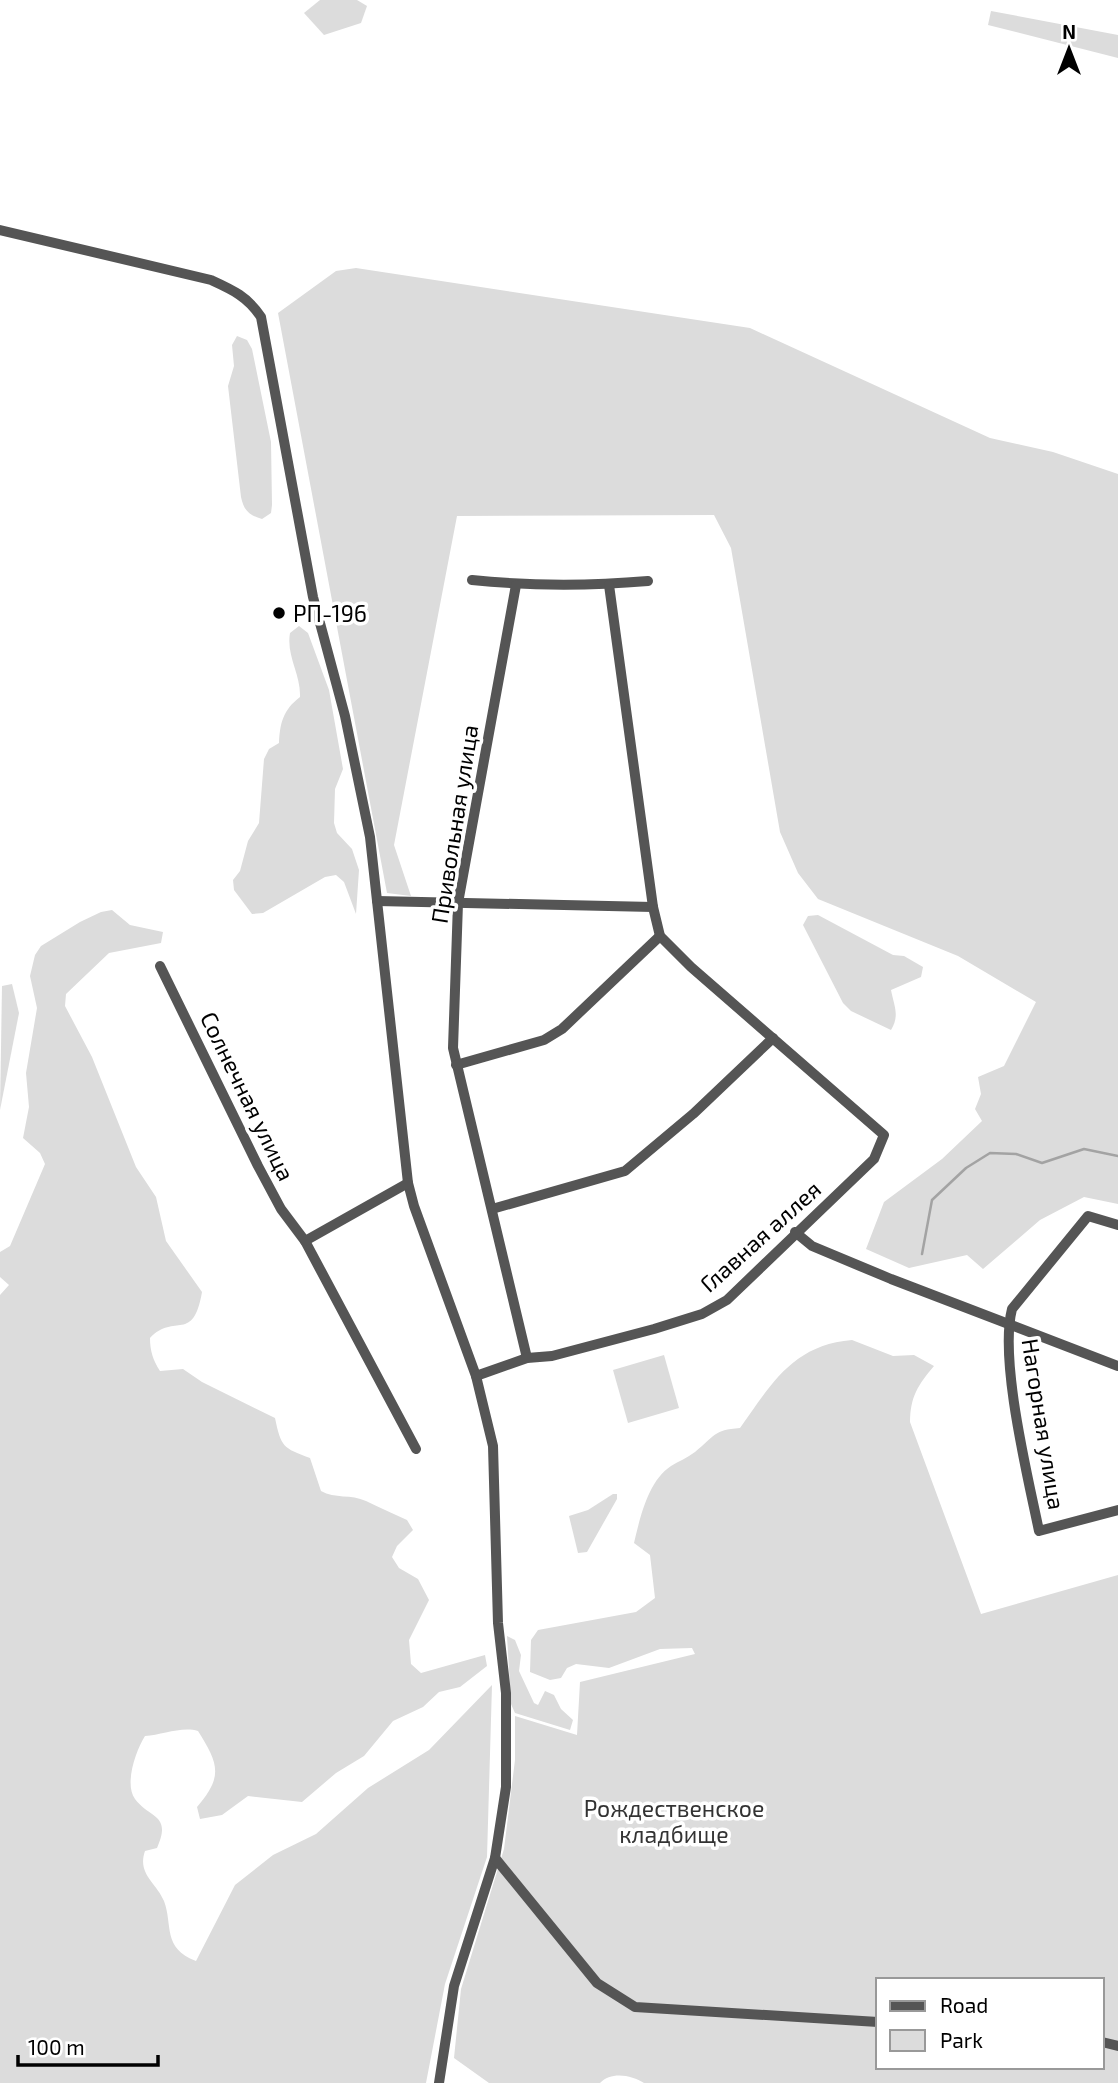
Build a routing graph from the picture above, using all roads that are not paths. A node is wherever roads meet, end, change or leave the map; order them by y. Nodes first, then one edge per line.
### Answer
1 (0, 230) edge
2 (472, 580) dead end
3 (648, 581) dead end
4 (609, 584) junction
5 (516, 585) junction
6 (377, 901) junction
7 (458, 903) junction
8 (653, 906) junction
9 (660, 936) junction
10 (160, 966) dead end
11 (773, 1038) junction
12 (456, 1065) junction
13 (408, 1183) junction
14 (492, 1209) junction
15 (1118, 1225) edge
16 (795, 1232) junction
17 (305, 1241) junction
18 (1008, 1325) junction
19 (527, 1357) junction
20 (1118, 1366) edge
21 (476, 1376) junction
22 (416, 1448) dead end
23 (1118, 1510) edge
24 (495, 1858) junction
25 (876, 2022) edge
26 (439, 2083) edge

1 - 6 street
2 - 5 street
3 - 4 street
4 - 5 street
4 - 8 street
5 - 7 street, Привольная улица
6 - 7 street
6 - 13 street
7 - 8 street
7 - 12 street, Привольная улица
8 - 9 street
9 - 11 street
9 - 12 street
10 - 17 street, Солнечная улица
11 - 14 street
11 - 16 street, Главная аллея
12 - 14 street, Привольная улица
13 - 17 street
13 - 21 street
14 - 19 street, Привольная улица
15 - 18 street
16 - 18 street
16 - 19 street, Главная аллея
17 - 22 street, Солнечная улица
18 - 20 street
18 - 23 street, Нагорная улица
19 - 21 street, Главная аллея
21 - 24 street
24 - 25 street
24 - 26 street

